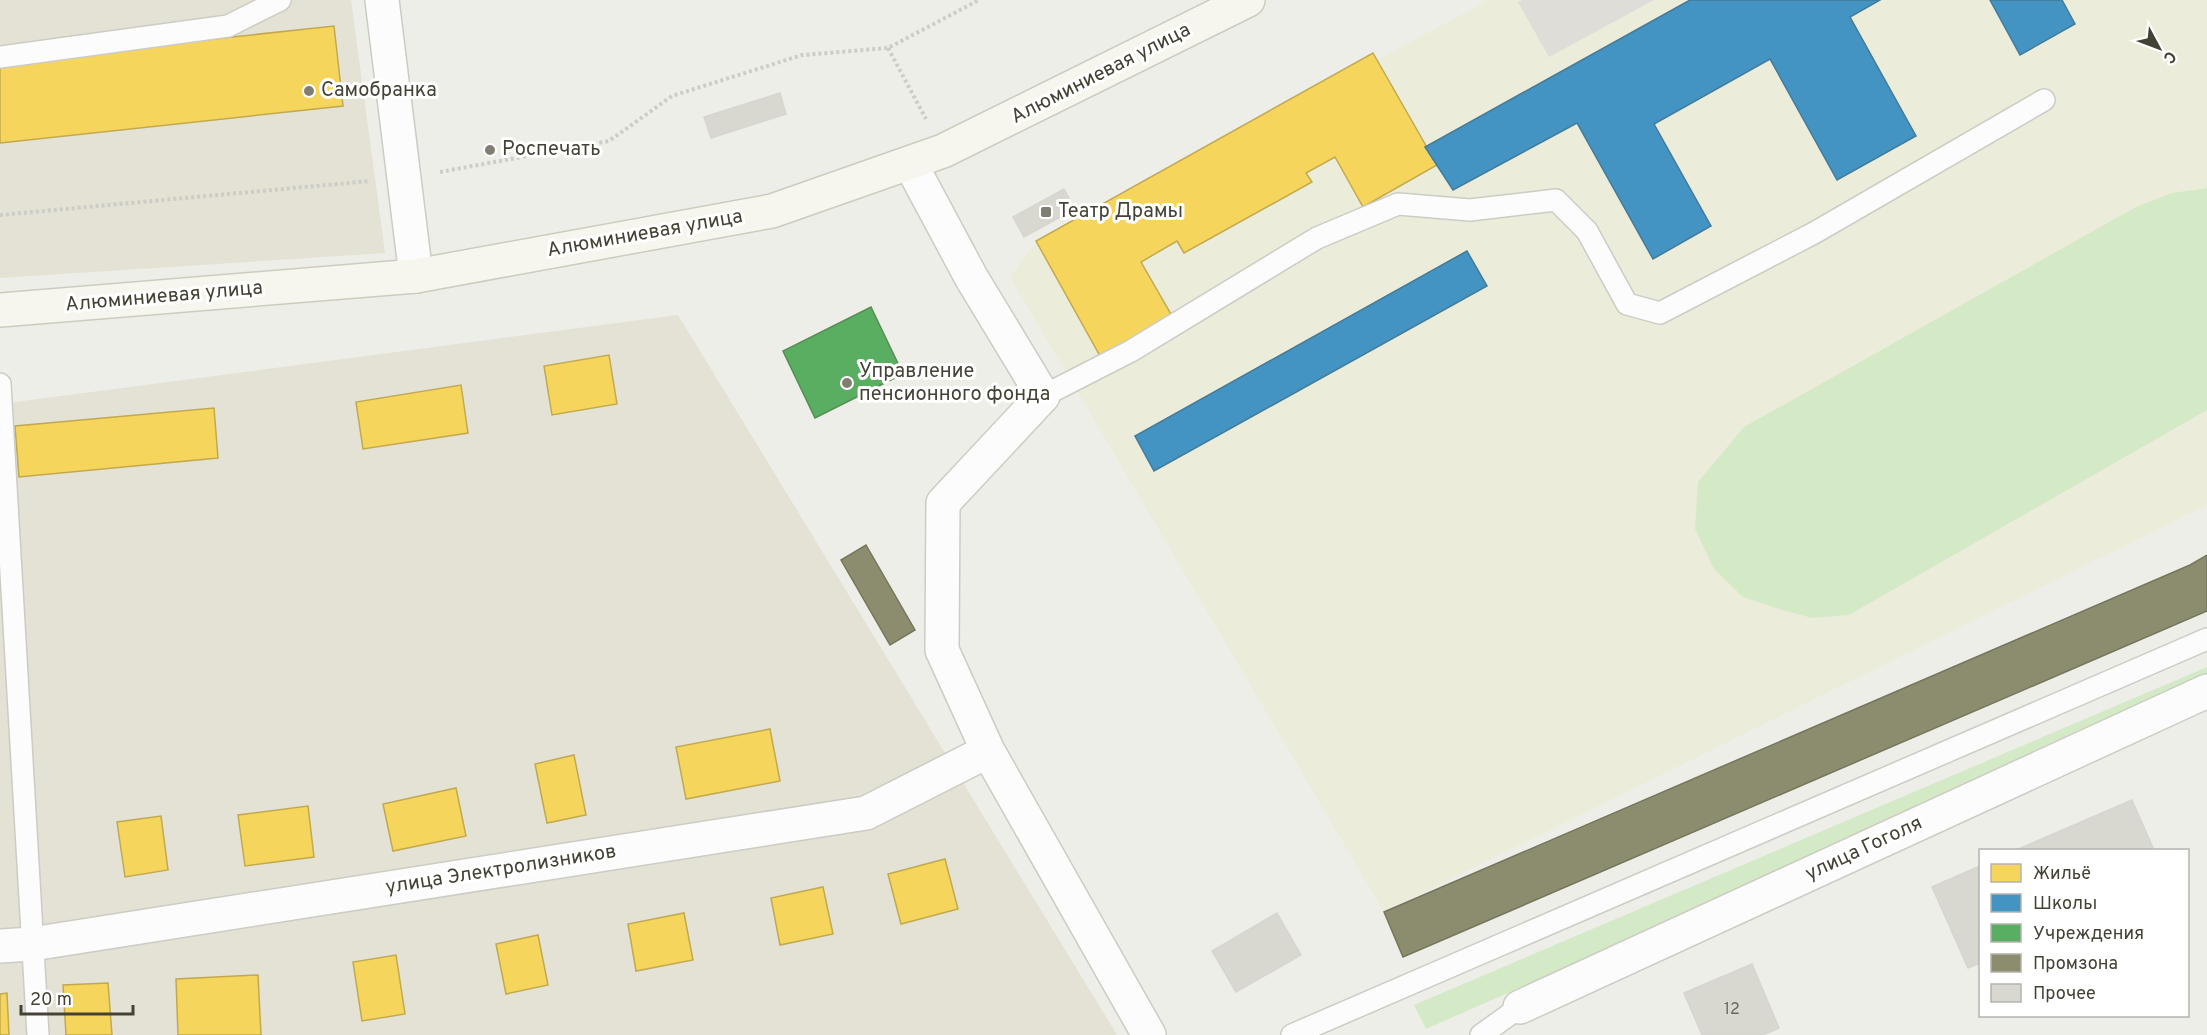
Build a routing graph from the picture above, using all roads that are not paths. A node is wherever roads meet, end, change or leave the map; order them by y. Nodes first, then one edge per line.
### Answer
1 (280, 0) edge
2 (382, 0) edge
3 (1248, 0) edge
4 (0, 57) edge
5 (2044, 100) dead end
6 (910, 163) junction
7 (416, 276) junction
8 (0, 310) edge
9 (0, 384) edge
10 (1043, 396) junction
11 (2207, 639) edge
12 (2207, 691) edge
13 (988, 751) junction
14 (32, 944) junction
15 (0, 946) edge
16 (1520, 1007) joint
17 (38, 1035) edge
18 (1149, 1035) edge
19 (1292, 1035) edge
20 (1480, 1035) edge

1 - 4 lane
2 - 7 street
3 - 6 main road, Алюминиевая улица
5 - 10 lane
6 - 7 main road, Алюминиевая улица
6 - 10 street
7 - 8 main road, Алюминиевая улица
9 - 14 lane
10 - 13 street
11 - 19 lane
12 - 16 street, улица Гоголя
13 - 14 street, улица Электролизников
13 - 18 street
14 - 15 street, улица Электролизников
14 - 17 lane
16 - 20 lane

